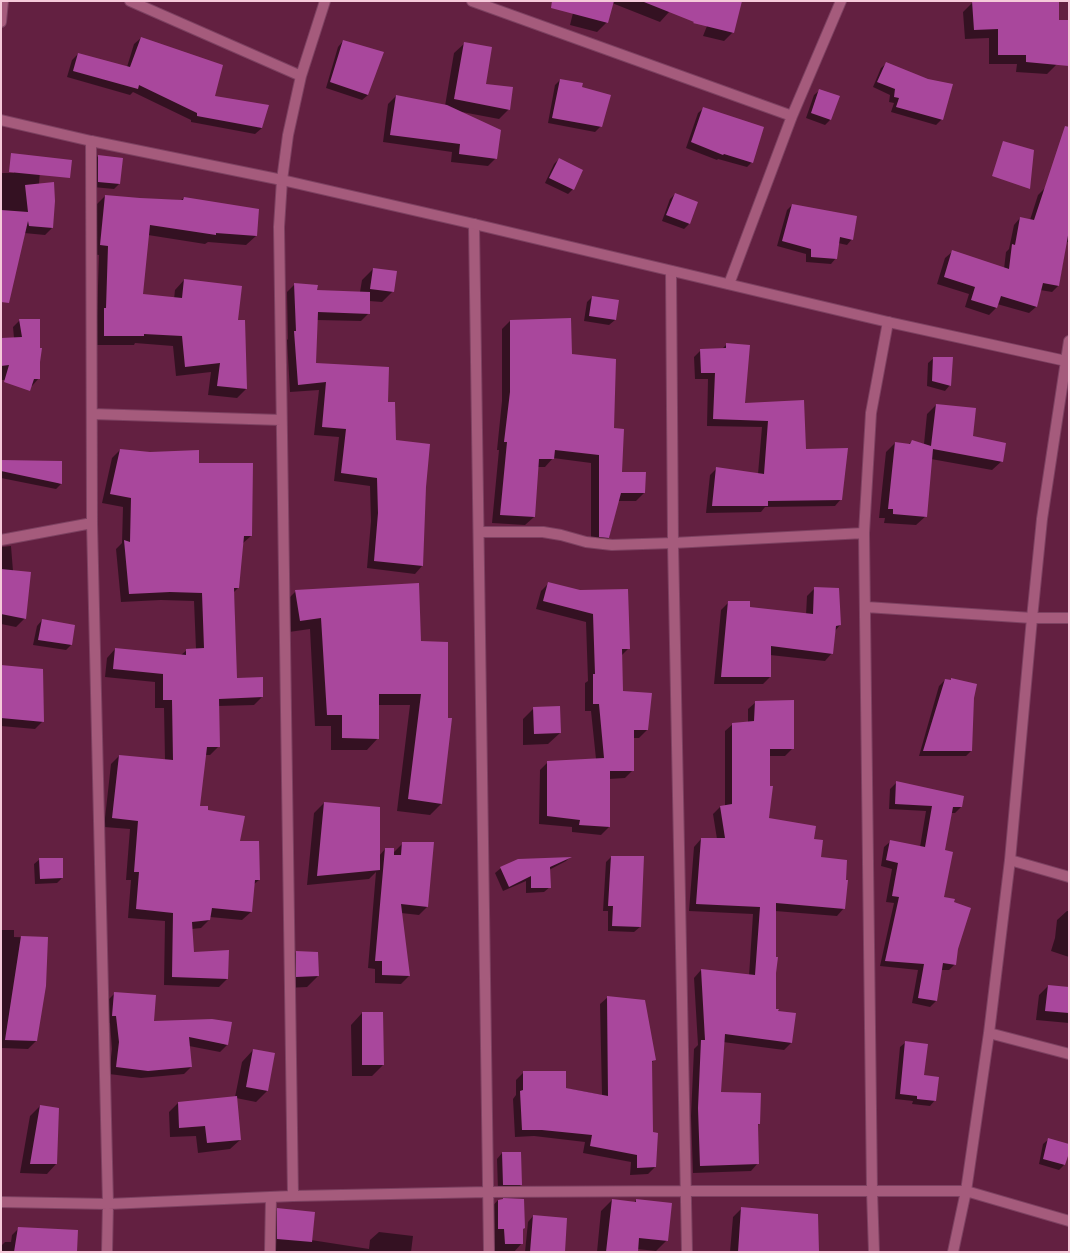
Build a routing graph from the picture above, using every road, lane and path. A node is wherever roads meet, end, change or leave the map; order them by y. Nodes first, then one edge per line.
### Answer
1 (2, 1) edge
2 (130, 1) edge
3 (325, 1) edge
4 (472, 1) edge
5 (841, 1) edge
6 (1, 22) edge
7 (301, 76) junction
8 (792, 116) junction
9 (1, 120) edge
10 (91, 141) junction
11 (282, 180) junction
12 (474, 224) junction
13 (670, 271) junction
14 (729, 284) junction
15 (888, 322) junction
16 (1069, 341) edge
17 (1066, 361) junction
18 (1065, 392) edge
19 (92, 414) junction
20 (281, 420) junction
21 (92, 523) junction
22 (479, 532) junction
23 (864, 533) junction
24 (1, 540) edge
25 (673, 543) junction
26 (866, 607) junction
27 (1032, 618) junction
28 (1069, 618) edge
29 (1010, 860) junction
30 (1069, 877) edge
31 (989, 1033) junction
32 (1069, 1054) edge
33 (687, 1191) junction
34 (872, 1191) junction
35 (966, 1191) junction
36 (488, 1192) junction
37 (293, 1196) junction
38 (271, 1197) junction
39 (1, 1202) edge
40 (108, 1204) junction
41 (1069, 1221) edge
42 (107, 1252) edge
43 (270, 1252) edge
44 (489, 1252) edge
45 (688, 1252) edge
46 (874, 1252) edge
47 (953, 1252) edge

1 - 6 street
2 - 7 street
3 - 7 street
4 - 8 street
5 - 8 street
7 - 11 street
8 - 14 street
9 - 10 street
10 - 11 street
10 - 19 street
11 - 12 street
11 - 20 street
12 - 13 street
12 - 22 street
13 - 14 street
13 - 25 street
14 - 15 street
15 - 17 street
15 - 23 street
16 - 17 street
17 - 18 street
18 - 27 street
19 - 20 street
19 - 21 street
20 - 37 street
21 - 24 street
21 - 40 street
22 - 25 street
22 - 36 street
23 - 25 street
23 - 26 street
25 - 33 street
26 - 27 street
26 - 34 street
27 - 28 street
27 - 29 street
29 - 30 street
29 - 31 street
31 - 32 street
31 - 35 street
33 - 34 street
33 - 36 street
33 - 45 street
34 - 35 street
34 - 46 street
35 - 41 street
35 - 47 street
36 - 37 street
36 - 44 street
37 - 38 street
38 - 40 street
38 - 43 street
39 - 40 street
40 - 42 street

